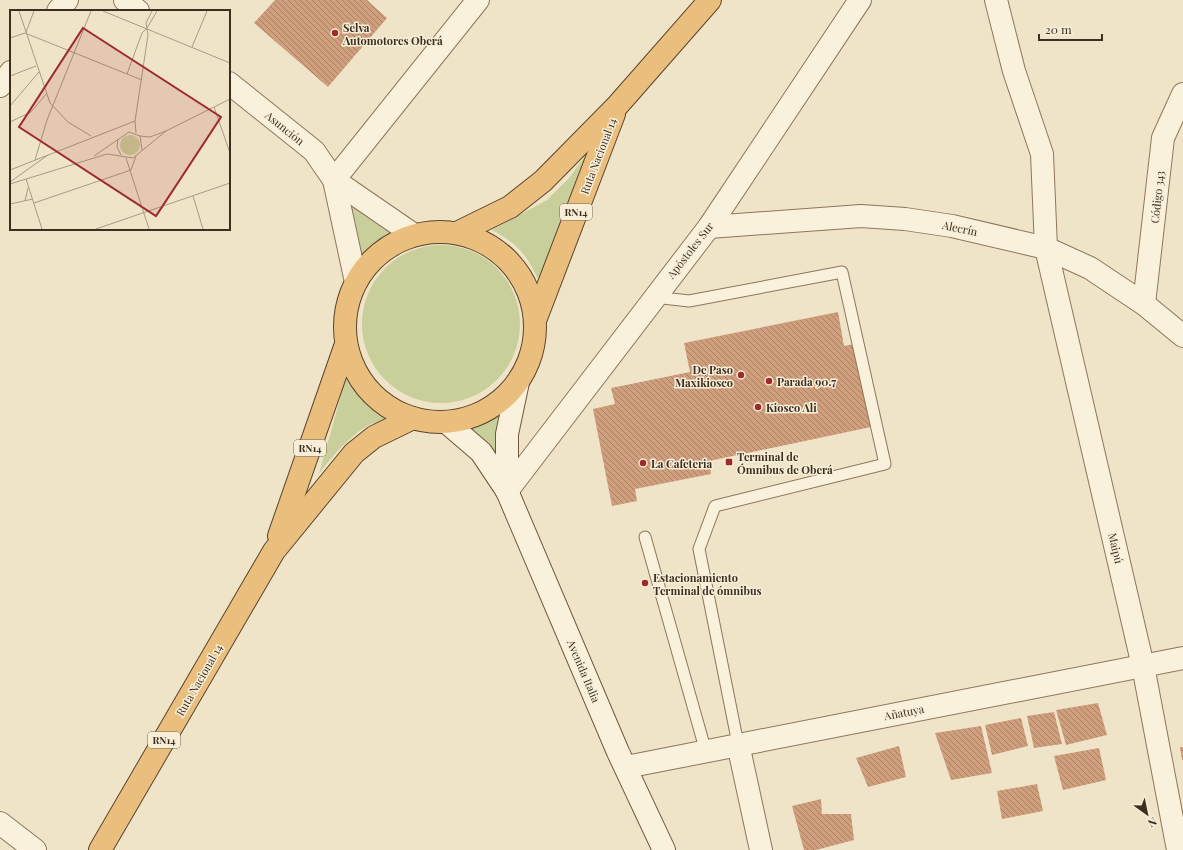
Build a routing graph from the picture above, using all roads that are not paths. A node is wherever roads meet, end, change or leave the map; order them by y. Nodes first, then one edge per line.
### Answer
1 (67, 0) edge
2 (125, 0) edge
3 (478, 0) edge
4 (710, 0) edge
5 (860, 0) edge
6 (996, 0) edge
7 (59, 10) edge
8 (137, 10) edge
9 (10, 73) edge
10 (230, 84) edge
11 (0, 86) edge
12 (1183, 94) edge
13 (617, 106) junction
14 (334, 180) junction
15 (709, 227) junction
16 (457, 233) junction
17 (414, 235) junction
18 (1046, 248) junction
19 (356, 282) junction
20 (654, 297) junction
21 (1144, 304) junction
22 (536, 318) junction
23 (1183, 336) edge
24 (346, 344) junction
25 (518, 382) junction
26 (413, 418) junction
27 (446, 422) junction
28 (507, 491) junction
29 (646, 537) dead end
30 (274, 551) junction
31 (1183, 658) edge
32 (1143, 666) junction
33 (738, 744) junction
34 (706, 752) junction
35 (626, 767) junction
36 (0, 823) edge
37 (35, 850) edge
38 (100, 850) edge
39 (664, 850) edge
40 (760, 850) edge
41 (1178, 850) edge

1 - 7 street
2 - 8 street
3 - 14 street
4 - 13 highway, Ruta Nacional 14 / RN14
5 - 15 street, Apóstoles Sur
6 - 18 street, Maipú
9 - 11 street
10 - 14 street, Asunción
12 - 21 street, Código 343
13 - 16 highway, Ruta Nacional 14 / RN14
13 - 22 highway, Ruta Nacional 14 / RN14
14 - 17 street, Asunción
14 - 19 street, Asunción
15 - 18 street, Alecrín
15 - 20 street, Apóstoles Sur
16 - 17 highway, Ruta Nacional 14 / RN14
16 - 22 highway, Ruta Nacional 14 / RN14
17 - 19 highway, Ruta Nacional 14 / RN14
18 - 21 street, Alecrín
18 - 32 street, Maipú
19 - 24 highway, Ruta Nacional 14 / RN14
20 - 28 street, Apóstoles Sur
20 - 33 lane
21 - 23 street, Alecrín
22 - 25 highway, Ruta Nacional 14 / RN14
24 - 26 highway, Ruta Nacional 14 / RN14
24 - 30 highway, Ruta Nacional 14 / RN14
25 - 27 highway, Ruta Nacional 14 / RN14
25 - 28 street, Avenida Italia
26 - 27 highway, Ruta Nacional 14 / RN14
26 - 30 highway, Ruta Nacional 14 / RN14
27 - 28 street, Avenida Italia
28 - 35 street, Avenida Italia
29 - 34 lane
30 - 38 highway, Ruta Nacional 14 / RN14
31 - 32 street, Añatuya
32 - 33 street, Añatuya
32 - 41 street, Maipú
33 - 34 street, Añatuya
33 - 40 street
34 - 35 street, Añatuya
35 - 39 street, Avenida Italia
36 - 37 street

